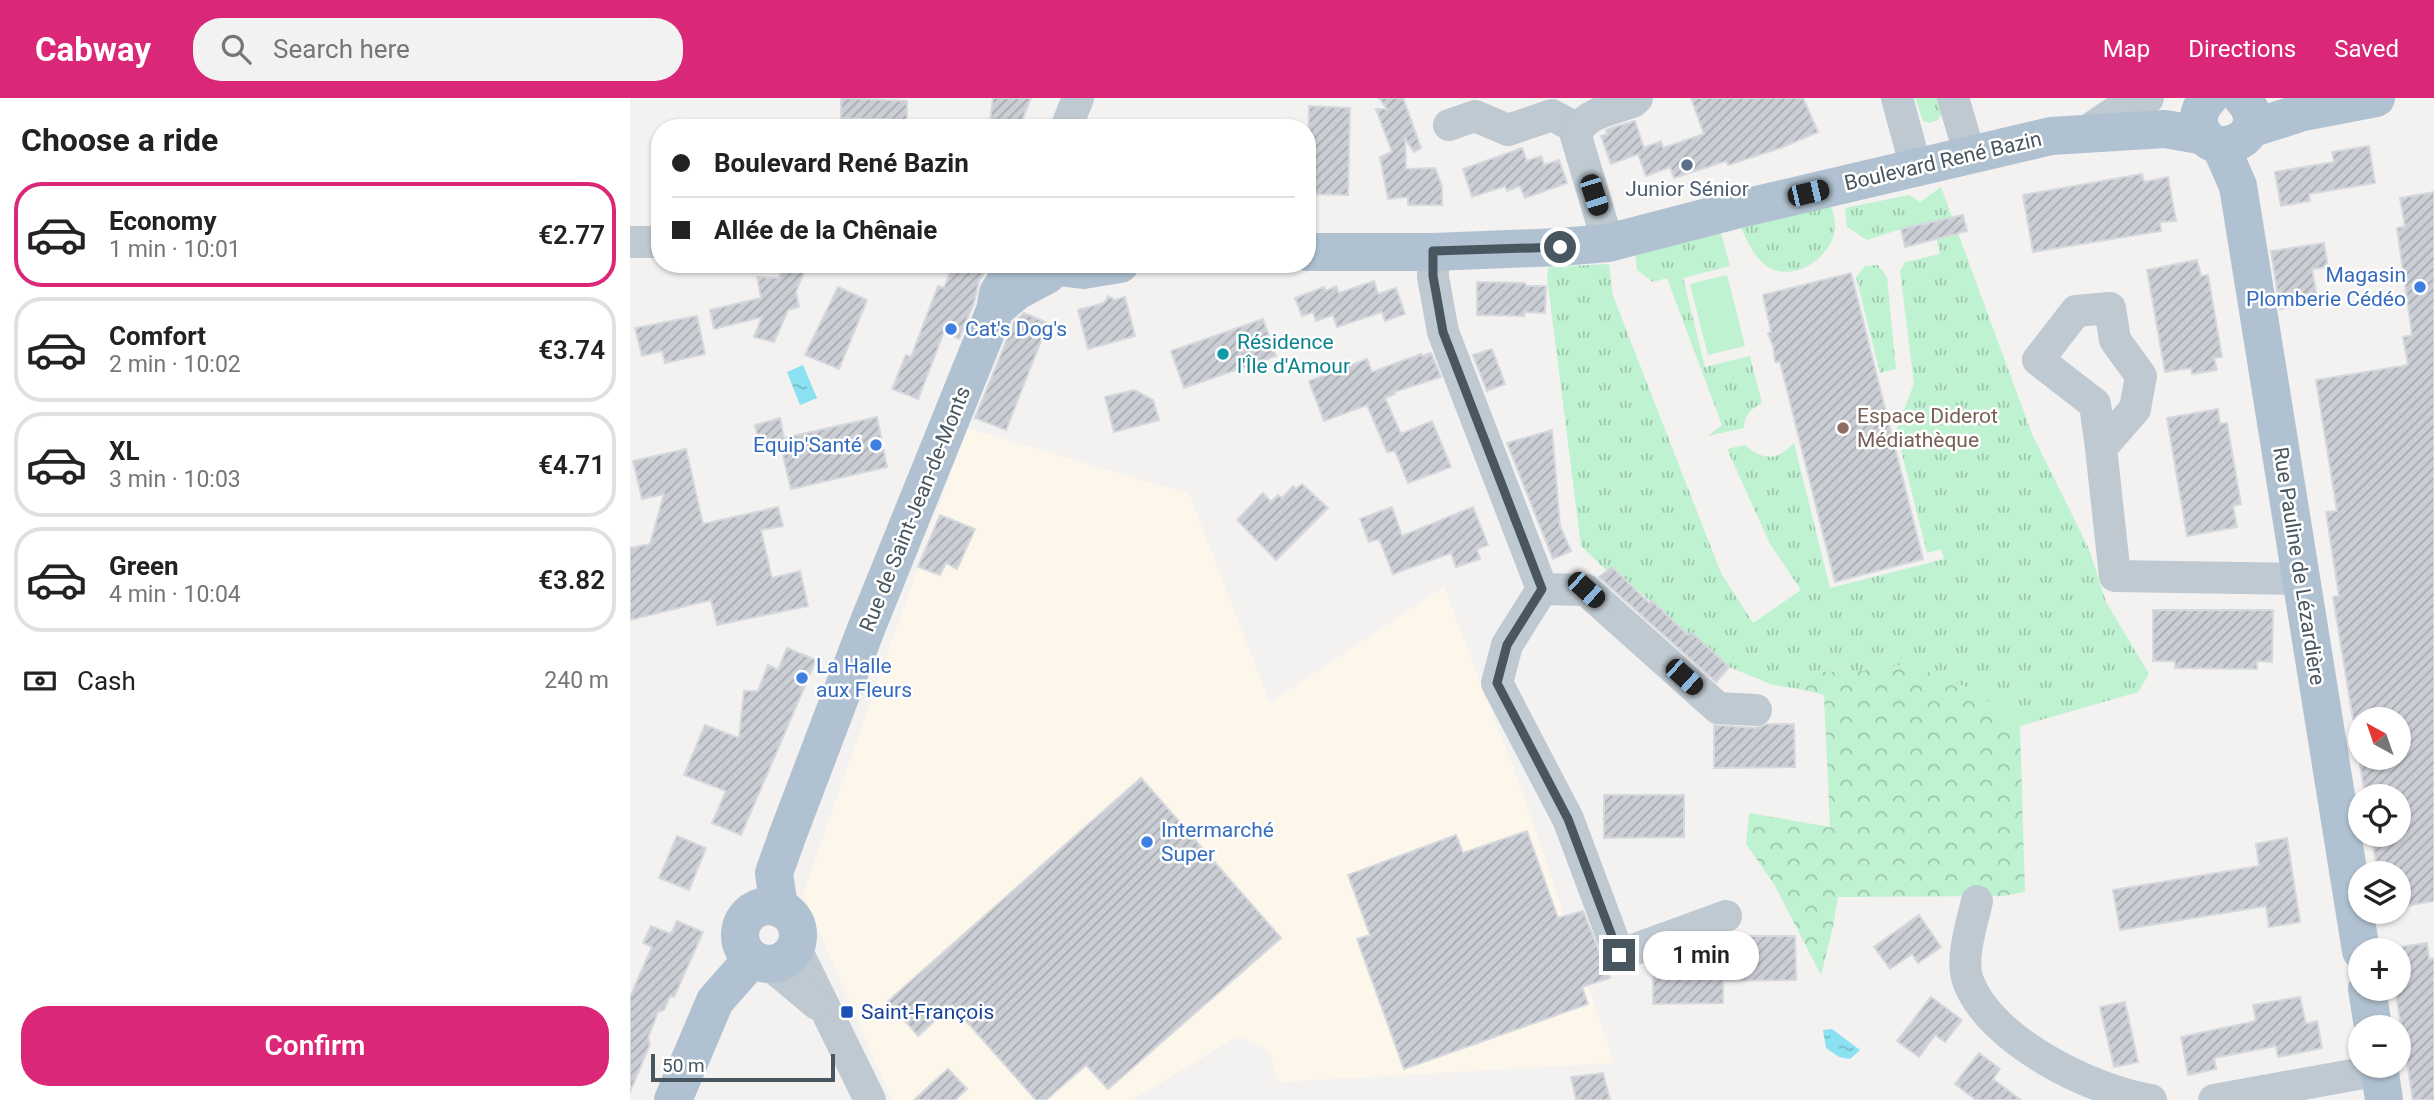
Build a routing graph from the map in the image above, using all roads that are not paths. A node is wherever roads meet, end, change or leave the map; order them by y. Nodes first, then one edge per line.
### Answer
1 (1078, 98) edge
2 (1637, 98) edge
3 (1897, 98) edge
4 (1953, 98) edge
5 (2376, 98) edge
6 (2157, 114) edge
7 (2224, 116) edge
8 (1070, 119) edge
9 (1450, 125) dead end
10 (1578, 129) junction
11 (1970, 155) junction
12 (1916, 168) junction
13 (630, 242) edge
14 (651, 242) edge
15 (1608, 243) junction
16 (1433, 251) junction
17 (1316, 252) edge
18 (1037, 273) edge
19 (2101, 448) dead end
20 (2301, 579) junction
21 (1542, 589) junction
22 (1756, 710) dead end
23 (1977, 901) dead end
24 (779, 908) junction
25 (1726, 916) dead end
26 (2359, 938) edge
27 (772, 957) junction
28 (2381, 1079) edge
29 (673, 1100) edge
30 (870, 1100) edge
31 (2151, 1100) edge
32 (2214, 1100) edge

1 - 8 street
2 - 10 street
3 - 12 street
4 - 11 street
5 - 7 main road
6 - 7 main road, Boulevard René Bazin
6 - 11 main road, Boulevard René Bazin
7 - 20 main road, Rue Pauline de Lézardière
9 - 10 street
10 - 15 street
11 - 12 main road, Boulevard René Bazin
12 - 15 main road, Boulevard René Bazin
13 - 14 street
15 - 16 main road, Boulevard René Bazin
16 - 17 main road, Boulevard René Bazin
16 - 21 street
18 - 24 main road, Rue de Saint-Jean-de-Monts
19 - 20 street
20 - 26 main road, Rue Pauline de Lézardière
21 - 22 street
21 - 25 street
23 - 31 street
24 - 27 main road
24 - 27 main road
27 - 29 main road
27 - 30 street
28 - 32 street

